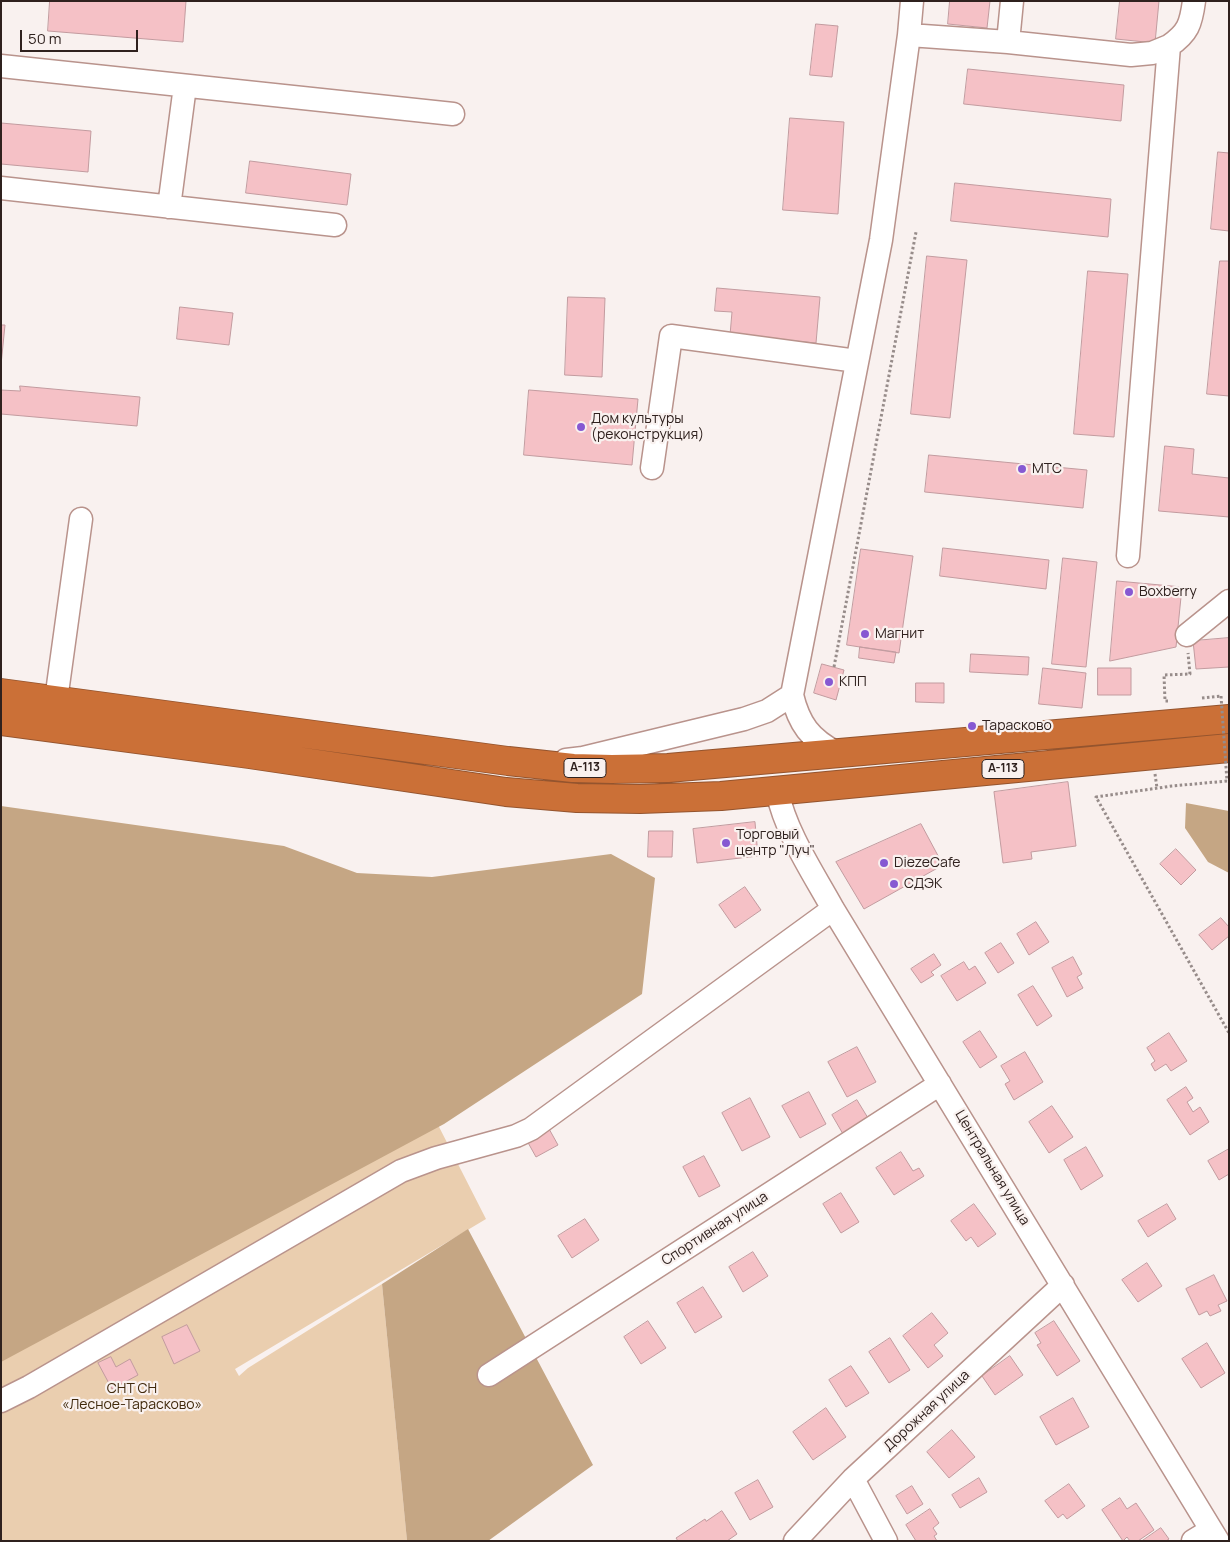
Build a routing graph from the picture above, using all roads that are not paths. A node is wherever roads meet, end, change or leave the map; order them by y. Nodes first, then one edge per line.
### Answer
1 (912, 1) edge
2 (1012, 1) edge
3 (1194, 1) edge
4 (909, 35) junction
5 (1008, 42) junction
6 (1169, 46) junction
7 (1, 66) edge
8 (185, 86) junction
9 (453, 114) dead end
10 (1, 188) edge
11 (169, 207) junction
12 (335, 225) dead end
13 (857, 361) junction
14 (652, 468) dead end
15 (81, 519) dead end
16 (1128, 556) dead end
17 (1229, 601) edge
18 (1187, 635) road end
19 (1, 693) edge
20 (792, 695) junction
21 (56, 700) junction
22 (1225, 708) edge
23 (1, 721) edge
24 (1229, 748) edge
25 (837, 753) junction
26 (539, 764) junction
27 (777, 790) junction
28 (833, 909) junction
29 (940, 1084) junction
30 (1063, 1285) junction
31 (489, 1375) dead end
32 (1, 1401) edge
33 (853, 1479) junction
34 (1214, 1538) edge
35 (795, 1541) edge
36 (886, 1541) edge

1 - 4 street
2 - 5 street
3 - 6 street
4 - 5 street
4 - 13 street
5 - 6 street
6 - 16 street
7 - 8 street
8 - 9 street
8 - 11 street
10 - 11 street
11 - 12 street
13 - 14 street
13 - 20 street
15 - 21 street
17 - 18 street
19 - 21 highway, А-113
20 - 25 street
20 - 26 street
21 - 26 highway, А-113
22 - 25 highway, А-113
23 - 27 highway, А-113
24 - 27 highway, А-113
25 - 26 highway, А-113
27 - 28 street, Центральная улица
28 - 29 street, Центральная улица
28 - 32 street
29 - 30 street, Центральная улица
29 - 31 street, Спортивная улица
30 - 33 street, Дорожная улица
30 - 34 street, Центральная улица
33 - 35 street, Дорожная улица
33 - 36 street

